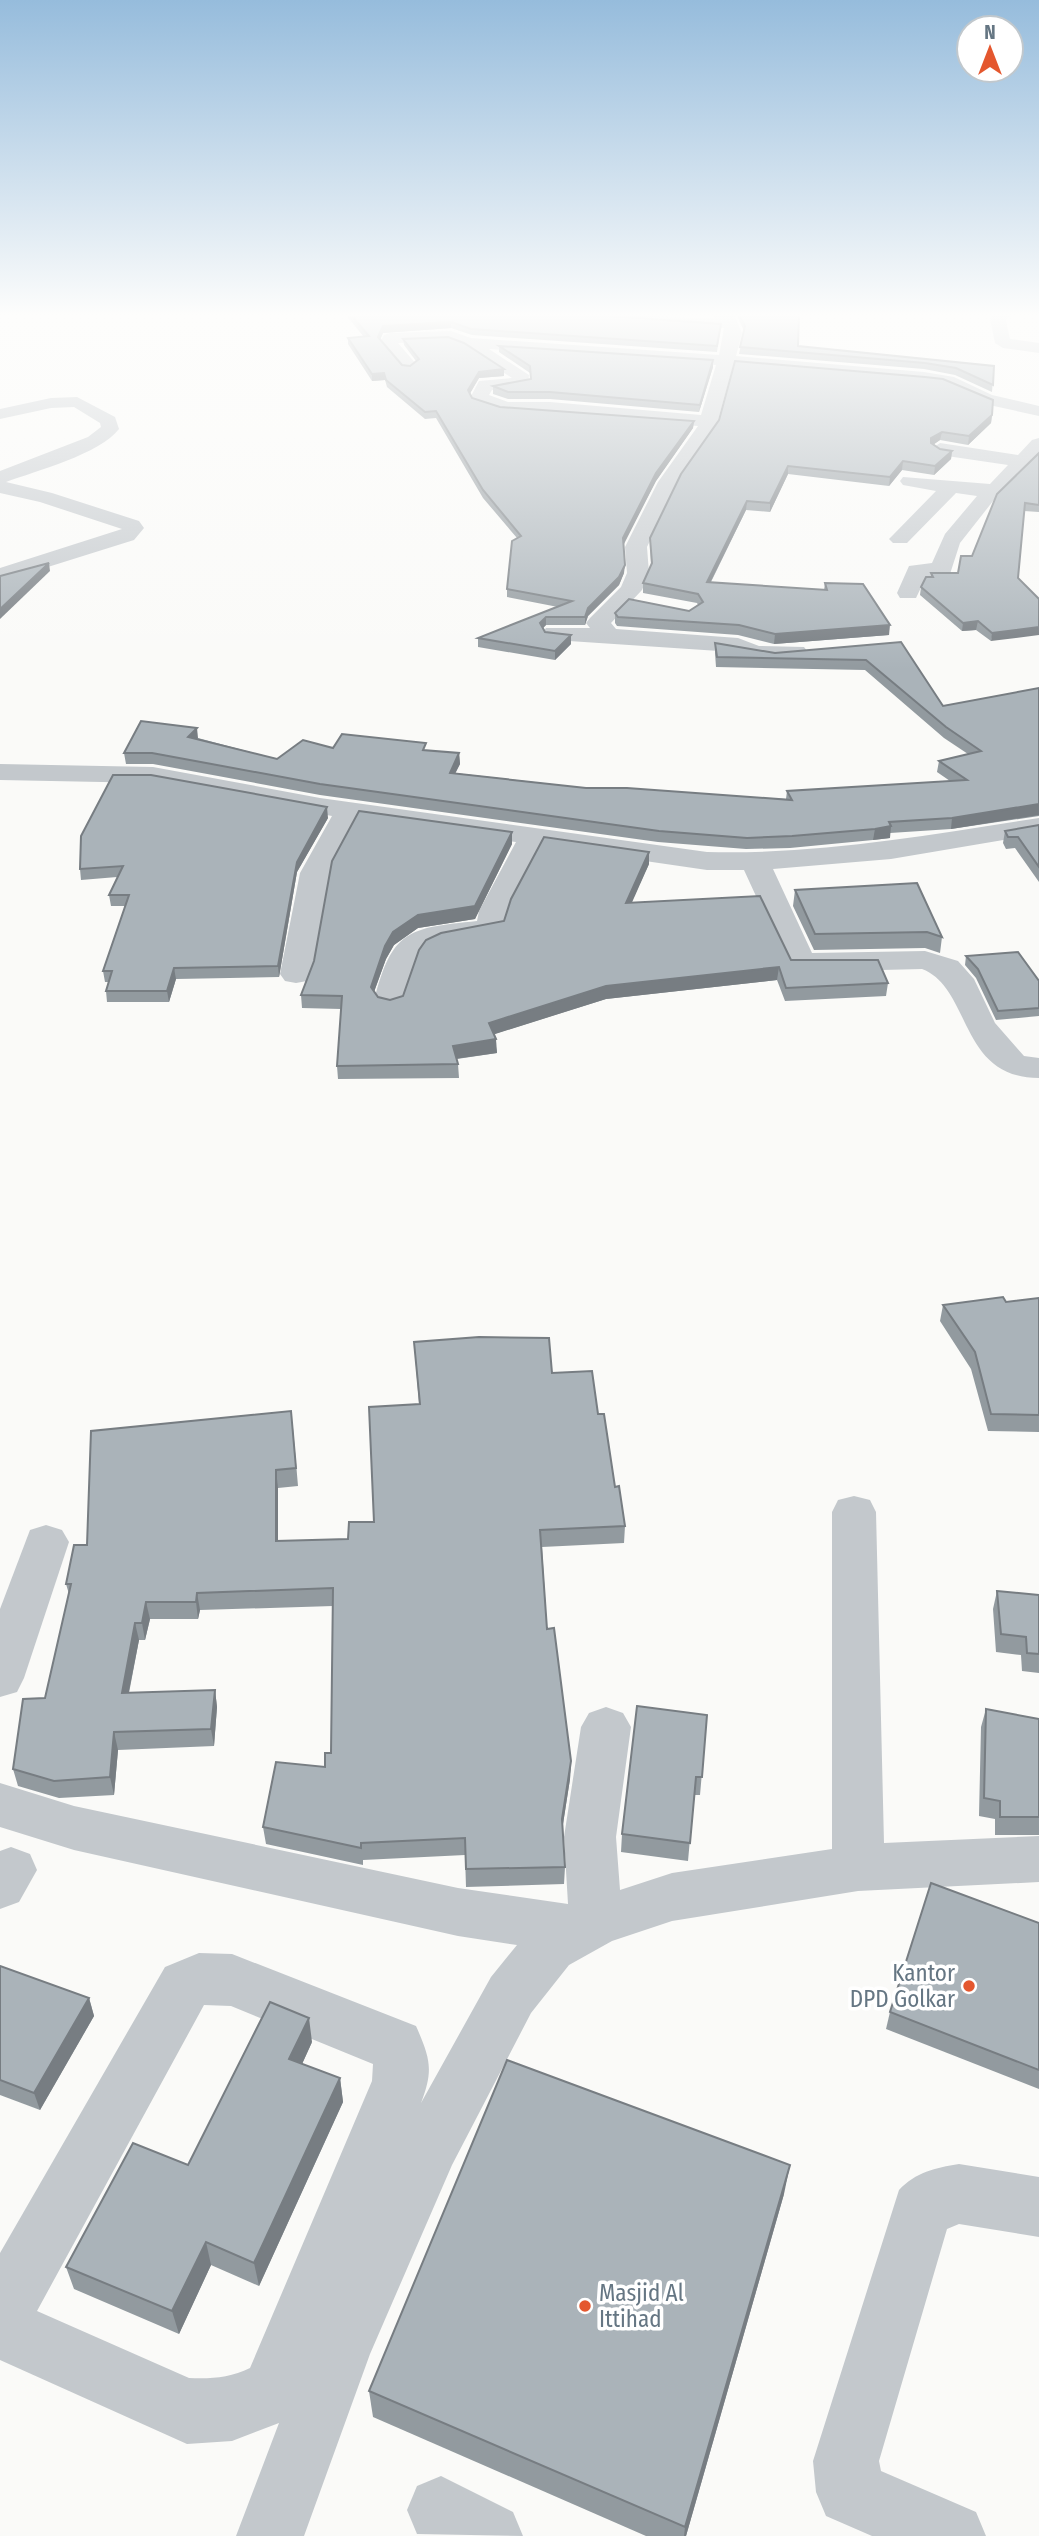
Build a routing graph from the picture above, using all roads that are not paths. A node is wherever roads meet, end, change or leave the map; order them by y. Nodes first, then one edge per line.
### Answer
1 (106, 432) edge
2 (703, 432) edge
3 (1039, 444) edge
4 (940, 449) edge
5 (1023, 462) junction
6 (0, 478) edge
7 (910, 481) dead end
8 (0, 486) edge
9 (951, 487) junction
10 (990, 491) junction
11 (900, 539) dead end
12 (0, 575) edge
13 (908, 593) dead end
14 (622, 598) junction
15 (649, 603) edge
16 (554, 634) edge
17 (609, 636) junction
18 (813, 651) edge
19 (10, 774) edge
20 (349, 810) junction
21 (1039, 826) edge
22 (533, 836) junction
23 (755, 862) junction
24 (296, 974) dead end
25 (390, 1001) edge
26 (1039, 1068) edge
27 (854, 1512) dead end
28 (46, 1542) dead end
29 (0, 1678) edge
30 (606, 1727) dead end
31 (0, 1805) edge
32 (1039, 1858) edge
33 (858, 1868) junction
34 (588, 1926) junction
35 (1039, 2207) edge
36 (0, 2314) edge
37 (0, 2327) edge
38 (270, 2536) edge
39 (951, 2536) edge

1 - 6 street
2 - 14 street
3 - 5 street
4 - 5 street
5 - 10 street
7 - 9 street
8 - 12 street
9 - 10 street
9 - 11 street
10 - 13 street
14 - 15 street
14 - 17 street
16 - 17 street
17 - 18 street
19 - 20 street
20 - 22 street
20 - 24 street
21 - 23 street
22 - 23 street
22 - 25 street
23 - 26 street
27 - 33 street
28 - 29 street
30 - 34 street
31 - 34 street
32 - 33 street
33 - 34 street
34 - 38 street
35 - 39 street
36 - 37 street

